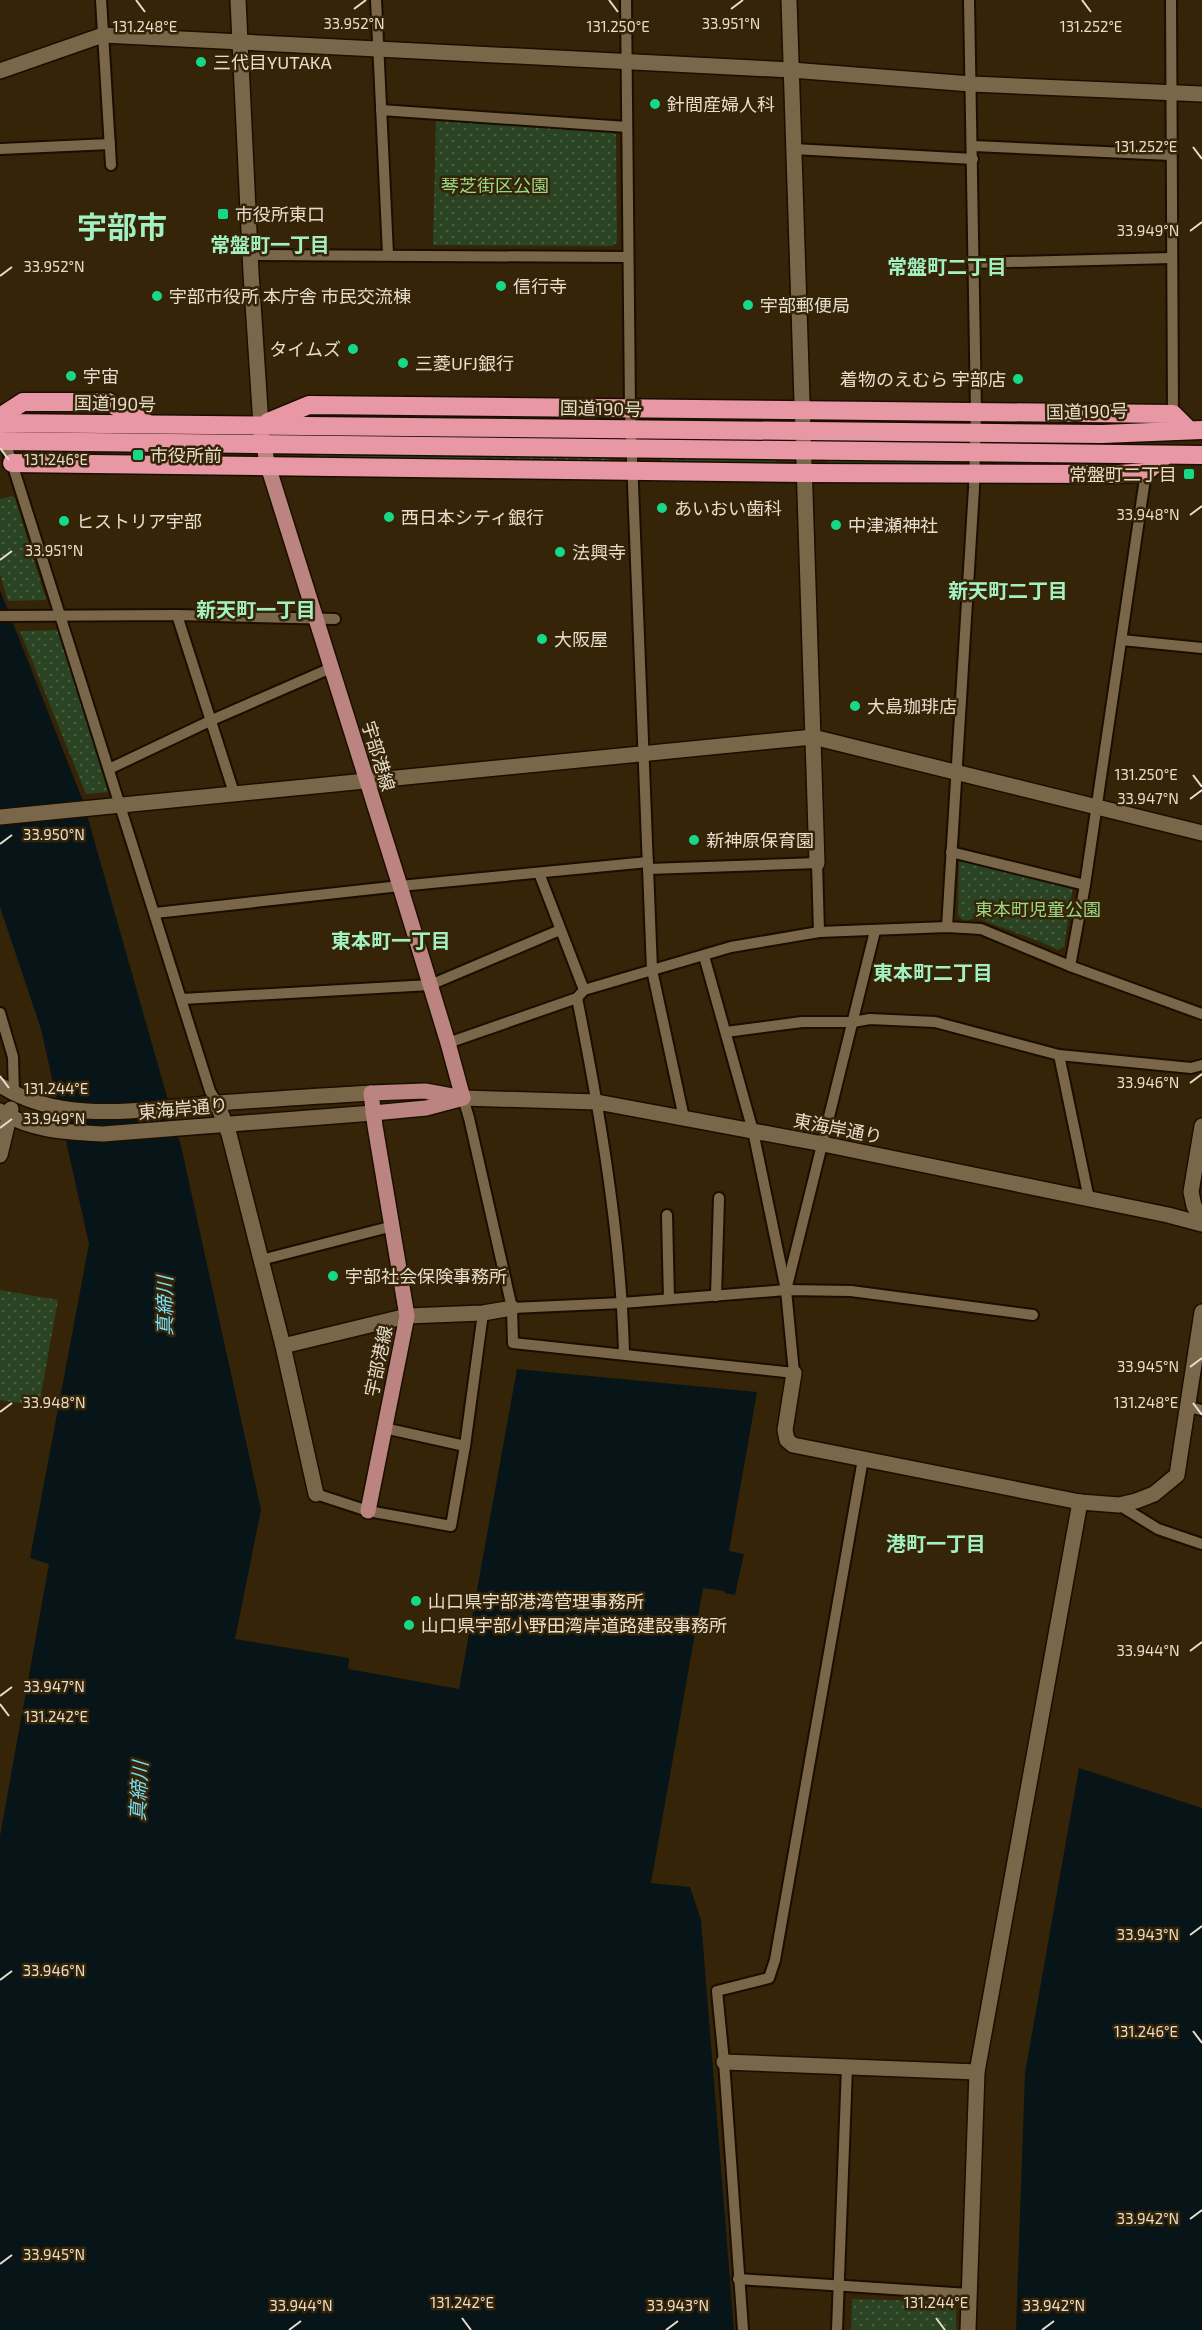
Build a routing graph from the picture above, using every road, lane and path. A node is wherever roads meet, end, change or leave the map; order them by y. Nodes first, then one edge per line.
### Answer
1 (101, 0) edge
2 (238, 0) edge
3 (376, 0) edge
4 (626, 0) edge
5 (789, 0) edge
6 (969, 0) edge
7 (1171, 0) edge
8 (103, 35) junction
9 (240, 42) junction
10 (377, 49) junction
11 (626, 62) junction
12 (791, 70) junction
13 (0, 71) edge
14 (971, 84) junction
15 (1171, 92) junction
16 (1202, 94) edge
17 (381, 110) junction
18 (627, 127) junction
19 (111, 144) junction
20 (973, 146) junction
21 (0, 148) edge
22 (794, 149) junction
23 (1171, 155) junction
24 (973, 159) junction
25 (111, 165) dead end
26 (388, 254) junction
27 (250, 255) junction
28 (627, 257) junction
29 (1172, 258) junction
30 (973, 263) junction
31 (630, 408) junction
32 (802, 410) junction
33 (976, 412) junction
34 (1173, 414) junction
35 (0, 417) edge
36 (0, 423) edge
37 (150, 424) junction
38 (631, 429) junction
39 (1155, 430) junction
40 (1195, 430) edge
41 (802, 431) junction
42 (975, 432) junction
43 (261, 435) junction
44 (3, 441) edge
45 (632, 448) junction
46 (803, 450) junction
47 (975, 453) junction
48 (1133, 455) junction
49 (1166, 455) junction
50 (1202, 455) edge
51 (12, 463) junction
52 (268, 466) junction
53 (632, 470) junction
54 (1146, 472) junction
55 (804, 473) junction
56 (974, 473) junction
57 (60, 615) junction
58 (177, 615) junction
59 (0, 616) edge
60 (316, 618) junction
61 (335, 619) dead end
62 (1122, 640) junction
63 (1202, 648) edge
64 (331, 668) junction
65 (212, 720) junction
66 (813, 736) junction
67 (643, 752) junction
68 (109, 769) junction
69 (956, 771) junction
70 (366, 780) junction
71 (234, 793) junction
72 (120, 806) junction
73 (1097, 806) junction
74 (0, 817) edge
75 (1202, 832) edge
76 (951, 852) junction
77 (817, 863) junction
78 (648, 866) junction
79 (540, 873) junction
80 (1085, 885) junction
81 (400, 886) junction
82 (155, 912) junction
83 (947, 927) junction
84 (560, 930) junction
85 (875, 931) junction
86 (819, 932) junction
87 (704, 956) junction
88 (1070, 966) junction
89 (652, 970) junction
90 (430, 985) junction
91 (581, 994) junction
92 (182, 999) junction
93 (0, 1013) edge
94 (1202, 1014) edge
95 (853, 1022) junction
96 (726, 1032) junction
97 (448, 1043) junction
98 (1059, 1055) junction
99 (1202, 1065) edge
100 (0, 1085) edge
101 (371, 1093) junction
102 (14, 1095) junction
103 (463, 1098) junction
104 (597, 1102) junction
105 (217, 1103) junction
106 (373, 1113) junction
107 (5, 1114) edge
108 (684, 1118) junction
109 (226, 1123) junction
110 (1202, 1126) edge
111 (753, 1131) junction
112 (823, 1144) junction
113 (0, 1155) edge
114 (719, 1198) dead end
115 (1089, 1199) junction
116 (667, 1215) dead end
117 (1202, 1220) edge
118 (1202, 1224) edge
119 (393, 1226) junction
120 (261, 1260) junction
121 (786, 1290) junction
122 (716, 1296) junction
123 (669, 1299) junction
124 (622, 1303) junction
125 (512, 1308) junction
126 (483, 1312) junction
127 (1202, 1312) edge
128 (1033, 1315) dead end
129 (407, 1316) junction
130 (283, 1346) junction
131 (624, 1353) junction
132 (794, 1373) junction
133 (1195, 1408) edge
134 (384, 1428) junction
135 (465, 1446) junction
136 (863, 1459) junction
137 (316, 1494) joint
138 (1080, 1502) junction
139 (1119, 1505) junction
140 (368, 1511) junction
141 (1202, 1544) edge
142 (724, 2062) junction
143 (847, 2067) junction
144 (977, 2072) junction
145 (738, 2279) junction
146 (838, 2285) junction
147 (969, 2294) junction
148 (743, 2330) edge
149 (837, 2330) edge
150 (968, 2330) edge

1 - 8 street
2 - 9 street
3 - 10 street
4 - 11 street
5 - 12 street
6 - 14 street
7 - 15 street
8 - 9 street
8 - 13 street
8 - 19 street
9 - 10 street
9 - 27 street
10 - 11 street
10 - 17 street
11 - 12 street
11 - 18 street
12 - 14 street
12 - 22 street
14 - 15 street
14 - 20 street
15 - 16 street
15 - 23 street
17 - 18 street
17 - 26 street
18 - 28 street
19 - 21 street
19 - 25 street
20 - 23 street
20 - 24 street
22 - 24 street
22 - 32 street
23 - 29 street
24 - 30 street
26 - 27 street
26 - 28 street
27 - 43 street
28 - 31 street
29 - 30 street
29 - 34 street
30 - 33 street
31 - 32 highway
31 - 38 street
31 - 43 highway
32 - 33 highway
32 - 41 street
33 - 34 highway
33 - 42 street
34 - 39 highway
34 - 40 highway
35 - 37 highway
36 - 37 highway, 国道190号
37 - 43 highway, 国道190号
38 - 41 highway, 国道190号
38 - 43 highway, 国道190号
38 - 45 street
39 - 40 highway, 国道190号
39 - 42 highway, 国道190号
41 - 42 highway, 国道190号
41 - 46 street
42 - 47 street
43 - 44 highway, 国道190号
43 - 45 highway, 国道190号
43 - 52 main road, 宇部港線
44 - 51 street
45 - 46 highway, 国道190号
45 - 53 street
46 - 47 highway, 国道190号
46 - 55 street
47 - 48 highway, 国道190号
47 - 56 street
48 - 49 highway, 国道190号
48 - 54 highway
49 - 50 highway, 国道190号
49 - 54 highway
51 - 52 highway
51 - 57 street
52 - 53 highway
52 - 60 main road, 宇部港線
53 - 55 highway
53 - 67 street
54 - 56 highway
54 - 62 street
55 - 56 highway
55 - 66 street
56 - 69 street
57 - 58 street
57 - 59 street
57 - 68 street
58 - 60 street
58 - 65 street
60 - 61 street
60 - 64 main road, 宇部港線
62 - 63 street
62 - 73 street
64 - 65 street
64 - 70 main road, 宇部港線
65 - 68 street
65 - 71 street
66 - 67 street
66 - 69 street
66 - 77 street
67 - 70 street
67 - 78 street
68 - 72 street
69 - 73 street
69 - 76 street
70 - 71 street
70 - 81 main road, 宇部港線
71 - 72 street
72 - 74 street
72 - 82 street
73 - 75 street
73 - 80 street
76 - 80 street
76 - 83 street
77 - 78 street
77 - 86 street
78 - 79 street
78 - 89 street
79 - 81 street
79 - 84 street
80 - 88 street
81 - 82 street
81 - 90 main road, 宇部港線
82 - 92 street
83 - 85 street
83 - 88 street
84 - 90 street
84 - 91 street
85 - 86 street
85 - 95 street
86 - 87 street
87 - 89 street
87 - 96 street
88 - 94 street
89 - 91 street
89 - 108 street
90 - 92 street
90 - 97 main road, 宇部港線
91 - 97 street
91 - 104 street
92 - 105 street
93 - 102 street
95 - 96 street
95 - 98 street
95 - 112 street
96 - 111 street
97 - 103 main road, 宇部港線
98 - 99 street
98 - 115 street
100 - 102 street, 東海岸通り
101 - 103 main road
101 - 105 street, 東海岸通り
101 - 106 main road, 宇部港線
102 - 105 street, 東海岸通り
102 - 107 street
103 - 104 street, 東海岸通り
103 - 106 main road
103 - 125 street
104 - 108 street, 東海岸通り
104 - 124 street
105 - 109 street
106 - 109 street, 東海岸通り
106 - 119 main road, 宇部港線
107 - 109 street, 東海岸通り
107 - 113 street
108 - 111 street, 東海岸通り
109 - 120 street
110 - 117 street
111 - 112 street, 東海岸通り
111 - 121 street
112 - 115 street, 東海岸通り
112 - 121 street
114 - 122 street
115 - 118 street, 東海岸通り
116 - 123 street
119 - 120 street
119 - 129 main road, 宇部港線
120 - 130 street
121 - 122 street
121 - 128 street
121 - 132 street
122 - 123 street
123 - 124 street
124 - 125 street
124 - 131 street
125 - 126 street
125 - 131 street
126 - 129 street
126 - 135 street
127 - 133 street
129 - 130 street
129 - 134 main road, 宇部港線
130 - 137 street
131 - 132 street
132 - 136 street
133 - 139 street
134 - 135 street
134 - 140 main road, 宇部港線
135 - 140 street
136 - 138 street
136 - 142 street
137 - 140 street
138 - 139 street
138 - 144 street
139 - 141 street
142 - 143 street
142 - 145 street
143 - 144 street
143 - 146 street
144 - 147 street
145 - 146 street
145 - 148 street
146 - 147 street
146 - 149 street
147 - 150 street

